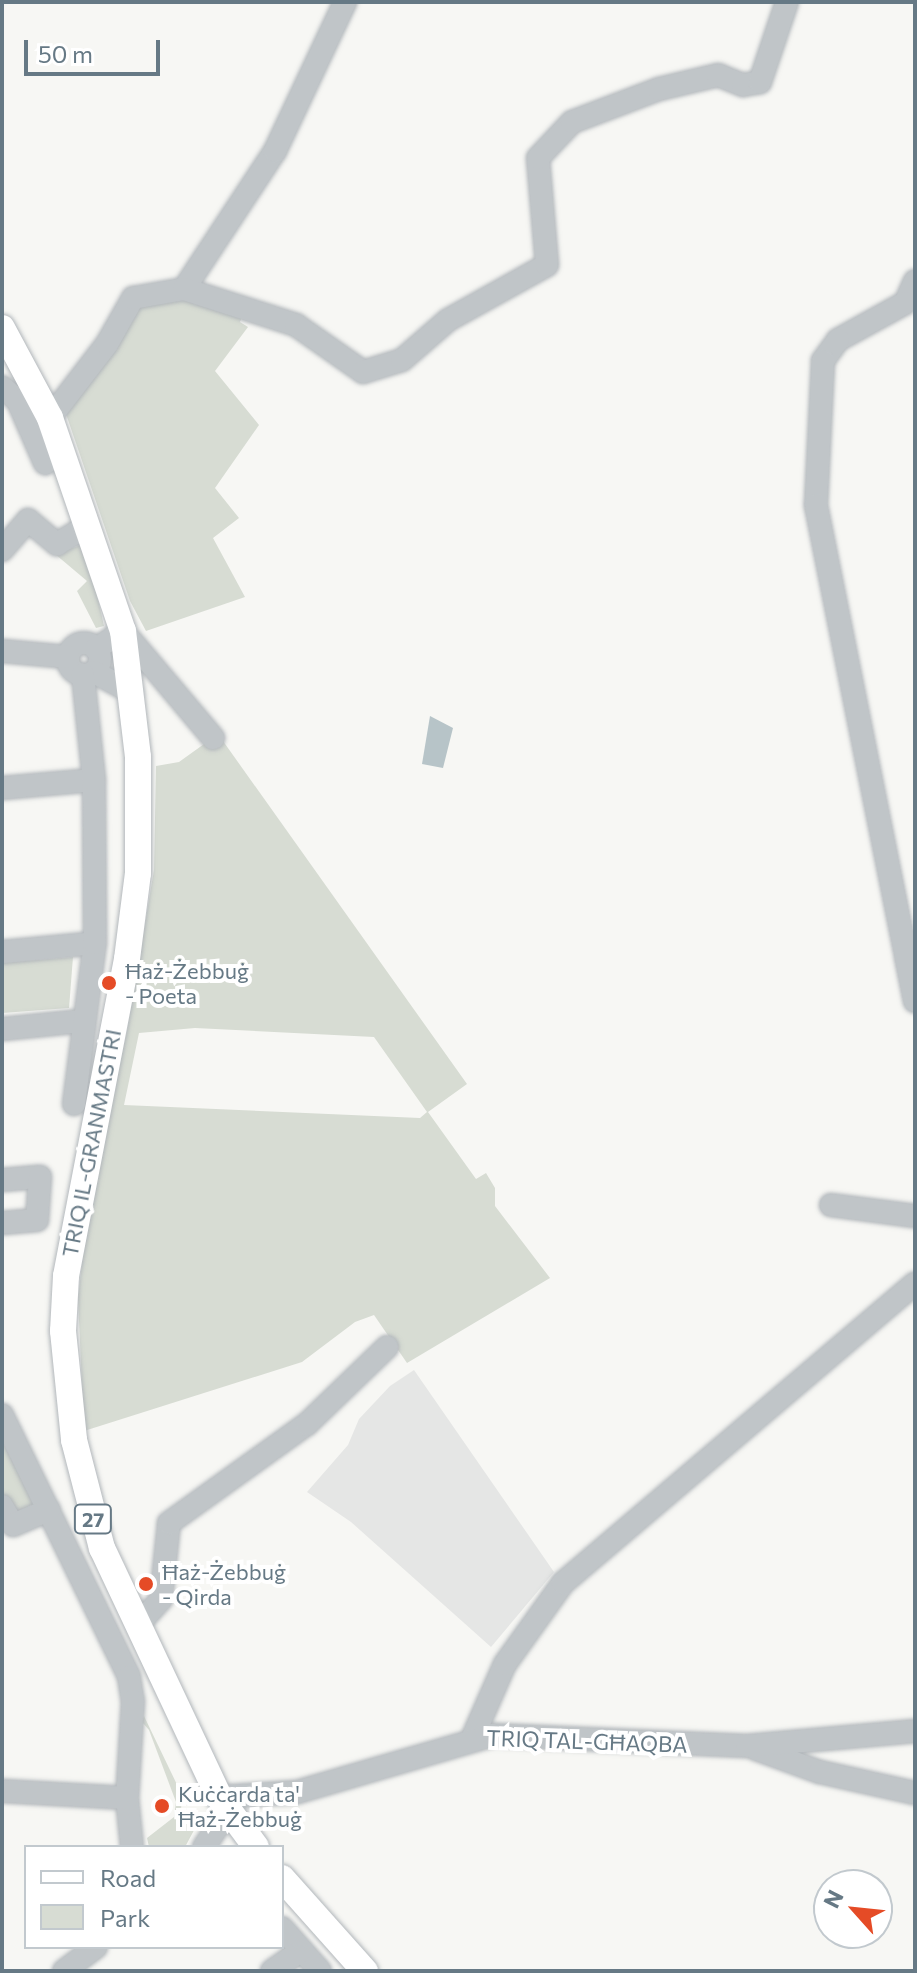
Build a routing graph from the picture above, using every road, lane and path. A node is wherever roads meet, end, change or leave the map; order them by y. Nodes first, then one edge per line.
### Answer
1 (345, 2) edge
2 (787, 2) edge
3 (915, 281) edge
4 (184, 289) junction
5 (2, 328) edge
6 (2, 387) edge
7 (50, 418) junction
8 (45, 463) dead end
9 (89, 525) junction
10 (2, 550) edge
11 (123, 631) junction
12 (7, 646) edge
13 (91, 665) junction
14 (133, 693) junction
15 (213, 738) dead end
16 (94, 780) junction
17 (2, 788) edge
18 (95, 943) junction
19 (2, 952) edge
20 (915, 1001) edge
21 (82, 1021) junction
22 (2, 1029) edge
23 (74, 1104) dead end
24 (2, 1180) edge
25 (831, 1205) dead end
26 (915, 1216) edge
27 (2, 1223) edge
28 (915, 1283) edge
29 (387, 1347) dead end
30 (2, 1415) edge
31 (2, 1506) edge
32 (49, 1510) junction
33 (137, 1626) junction
34 (915, 1731) edge
35 (483, 1737) junction
36 (747, 1746) junction
37 (2, 1791) edge
38 (915, 1793) edge
39 (127, 1798) junction
40 (223, 1804) junction
41 (247, 1844) edge
42 (132, 1845) edge
43 (205, 1845) edge
44 (284, 1880) edge
45 (284, 1931) edge
46 (94, 1949) edge
47 (299, 1952) junction
48 (70, 1970) edge
49 (272, 1971) edge
50 (320, 1971) edge
51 (365, 1971) edge

1 - 4 street
2 - 4 street
3 - 20 street
4 - 7 street
5 - 7 main road, TRIQ IL-GRANMASTRI / 27
6 - 8 street
7 - 9 main road, TRIQ IL-GRANMASTRI / 27
9 - 10 street
9 - 11 main road, TRIQ IL-GRANMASTRI / 27
11 - 13 street
11 - 14 main road, TRIQ IL-GRANMASTRI / 27
11 - 15 street
12 - 13 street
13 - 14 street
13 - 16 street
14 - 33 main road, TRIQ IL-GRANMASTRI / 27
16 - 17 street
16 - 18 street
18 - 19 street
18 - 21 street
21 - 22 street
21 - 23 street
24 - 27 street
25 - 26 street
28 - 35 street
29 - 33 street
30 - 32 street
31 - 32 street
32 - 39 street
33 - 40 main road, TRIQ IL-GRANMASTRI / 27
34 - 36 street, TRIQ TAL-GĦAQBA
35 - 36 street, TRIQ TAL-GĦAQBA
35 - 40 street, TRIQ TAL-GĦAQBA
36 - 38 street
37 - 39 street
39 - 42 street
40 - 41 main road, TRIQ IL-GRANMASTRI / 27
40 - 43 street
44 - 51 main road
45 - 47 street
46 - 48 street
47 - 49 street
47 - 50 street

